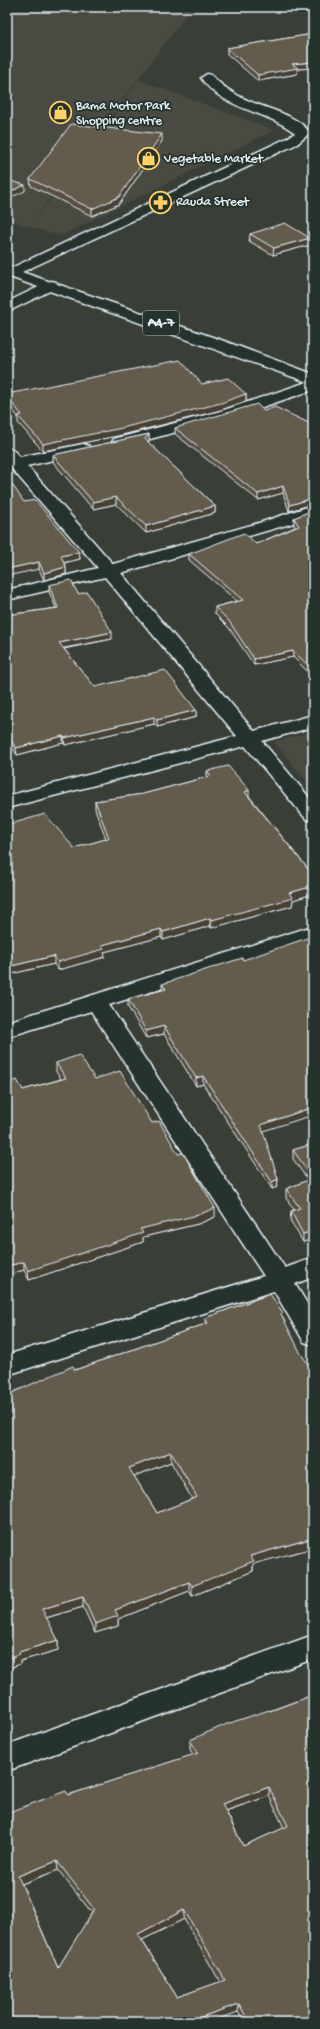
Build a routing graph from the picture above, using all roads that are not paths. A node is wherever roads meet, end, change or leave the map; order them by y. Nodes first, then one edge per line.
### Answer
1 (207, 78) dead end
2 (308, 131) edge
3 (26, 265) junction
4 (8, 269) edge
5 (51, 285) junction
6 (7, 308) edge
7 (277, 351) junction
8 (261, 360) junction
9 (313, 364) edge
10 (313, 379) edge
11 (313, 385) edge
12 (10, 460) edge
13 (313, 510) edge
14 (110, 571) junction
15 (7, 595) edge
16 (313, 721) edge
17 (250, 739) junction
18 (7, 802) edge
19 (313, 815) edge
20 (313, 932) edge
21 (96, 1002) junction
22 (7, 1030) edge
23 (313, 1267) edge
24 (280, 1280) junction
25 (313, 1335) edge
26 (7, 1365) edge
27 (313, 1646) edge
28 (7, 1758) edge

1 - 2 main road
2 - 3 main road
3 - 4 main road, A4-7
3 - 7 main road, A4-7
4 - 5 main road, A4-7
5 - 6 main road
5 - 8 main road, A4-7
7 - 8 main road
7 - 9 main road, A4-7
8 - 10 main road, A4-7
11 - 12 main road
12 - 14 main road
13 - 14 main road
14 - 15 main road
14 - 17 main road
16 - 17 main road
17 - 18 main road
17 - 19 main road
20 - 21 main road
21 - 22 main road
21 - 24 main road
23 - 24 main road
24 - 25 main road
24 - 26 main road
27 - 28 main road

